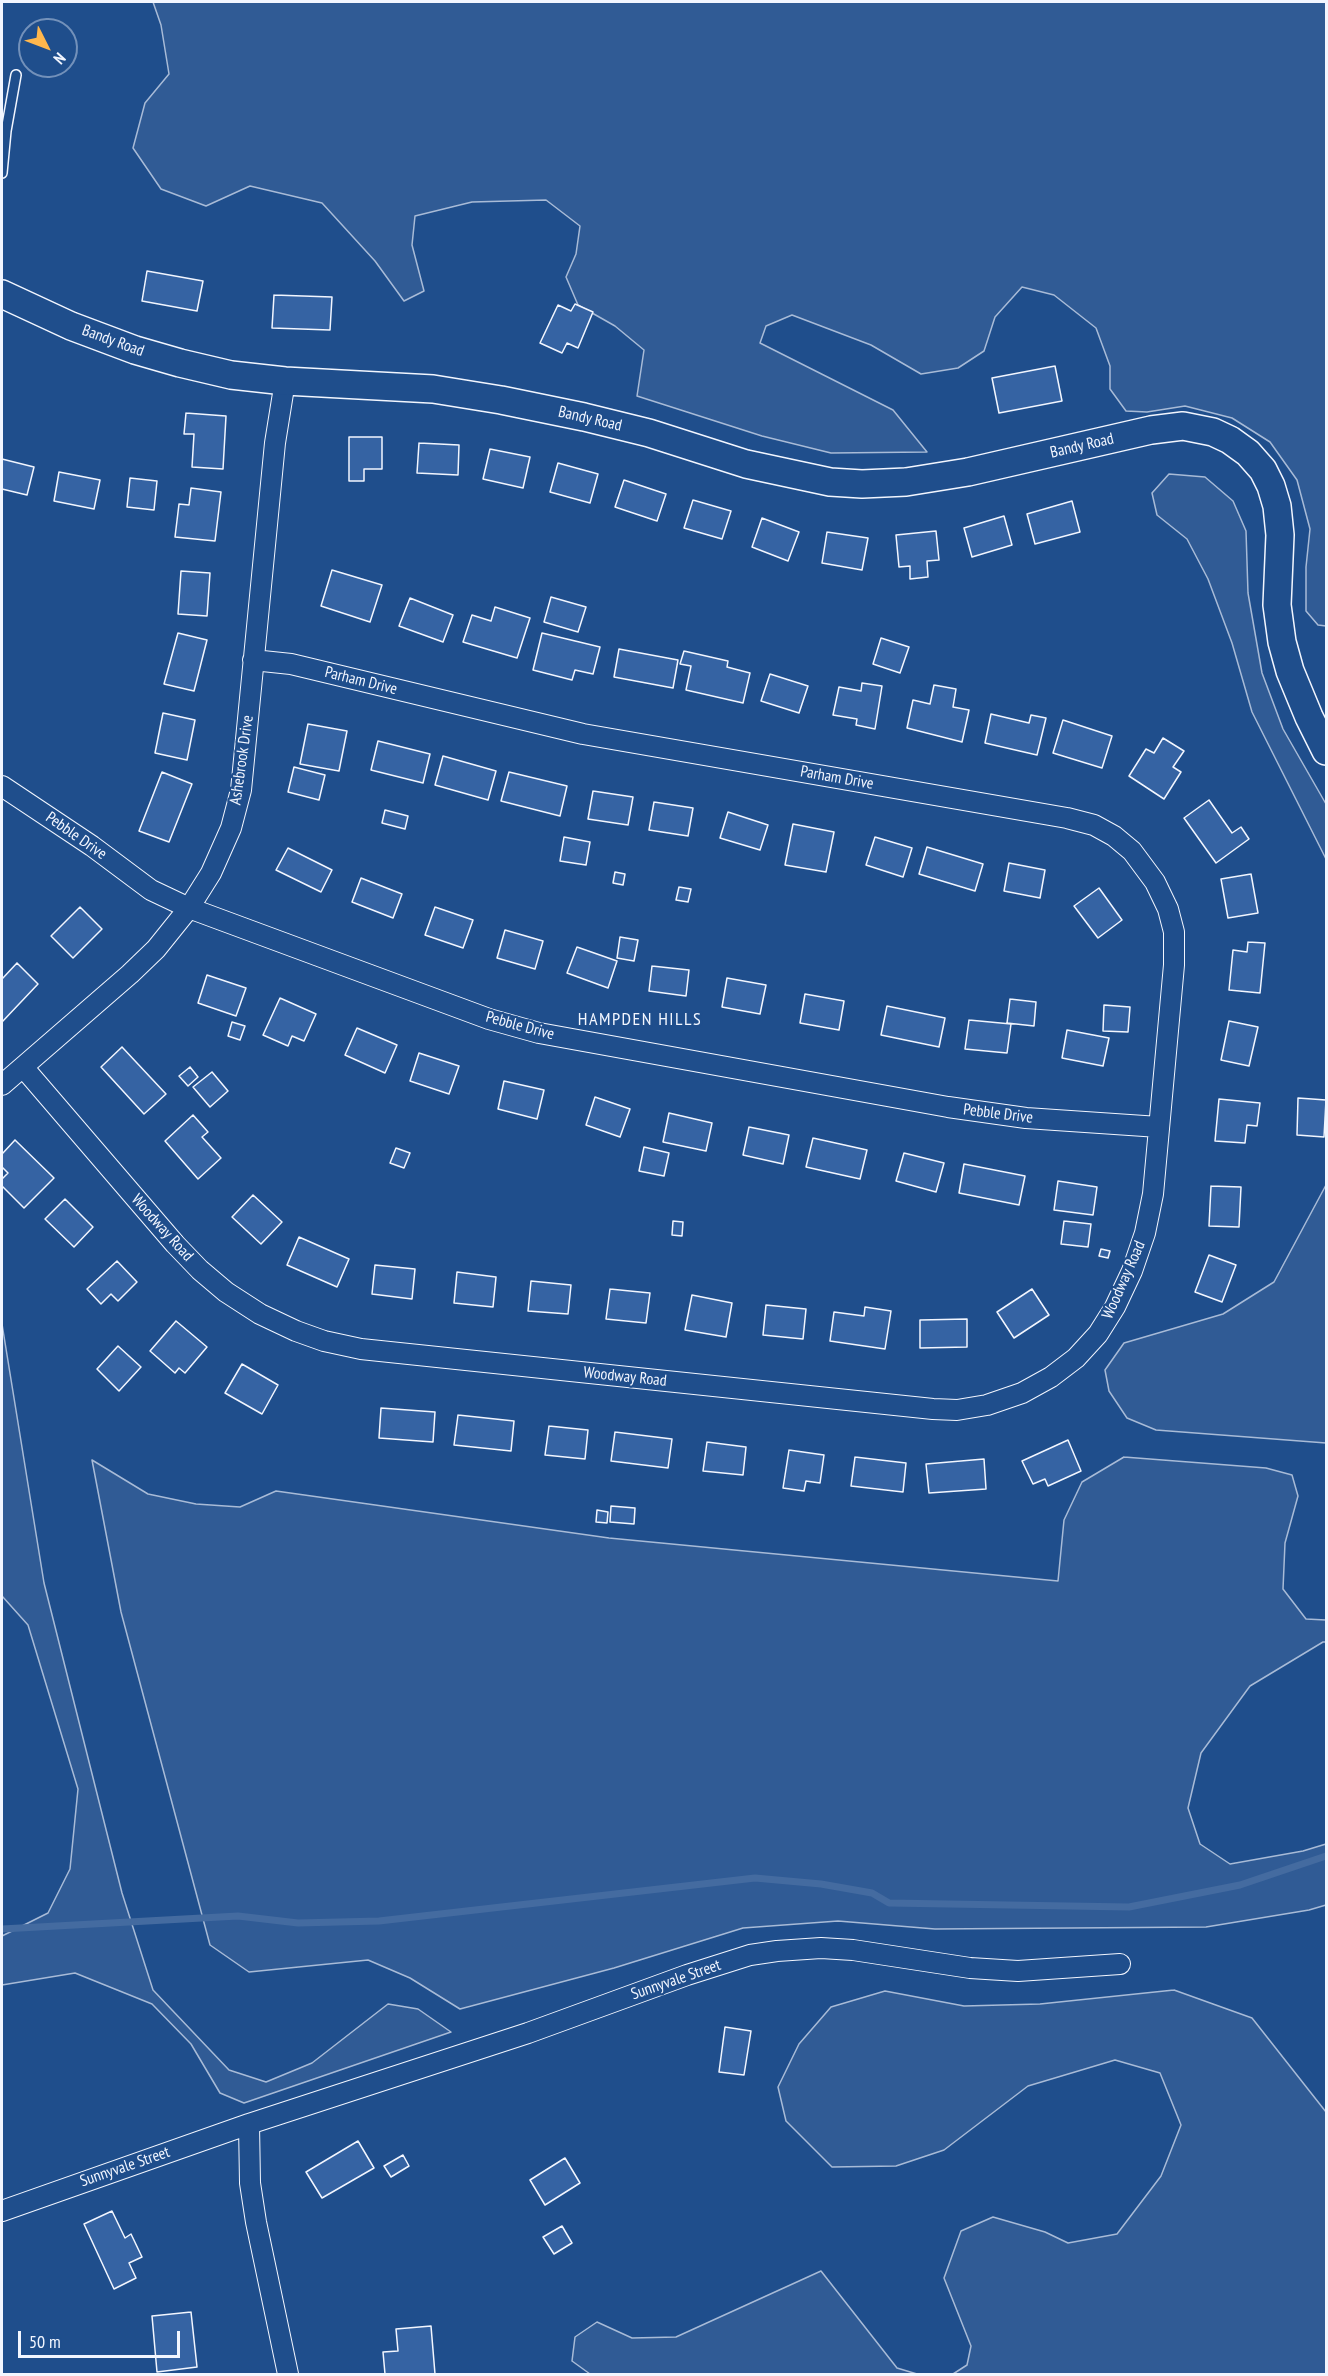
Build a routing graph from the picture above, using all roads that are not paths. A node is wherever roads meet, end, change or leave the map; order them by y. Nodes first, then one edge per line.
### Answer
1 (16, 75) dead end
2 (2, 172) edge
3 (2, 281) edge
4 (2, 294) edge
5 (285, 381) junction
6 (254, 660) junction
7 (1326, 751) edge
8 (2, 786) edge
9 (189, 908) junction
10 (23, 1067) junction
11 (2, 1085) edge
12 (1159, 1127) junction
13 (1120, 1964) dead end
14 (249, 2124) junction
15 (2, 2211) edge
16 (288, 2374) edge

1 - 2 lane
3 - 4 lane
4 - 5 street, Bandy Road
5 - 6 street, Ashebrook Drive
5 - 7 street, Bandy Road
6 - 9 street, Ashebrook Drive
6 - 12 street, Parham Drive
8 - 9 street, Pebble Drive
9 - 10 street, Ashebrook Drive
9 - 12 street, Pebble Drive
10 - 11 street, Ashebrook Drive
10 - 12 street, Woodway Road
13 - 14 street, Sunnyvale Street
14 - 15 street, Sunnyvale Street
14 - 16 street

